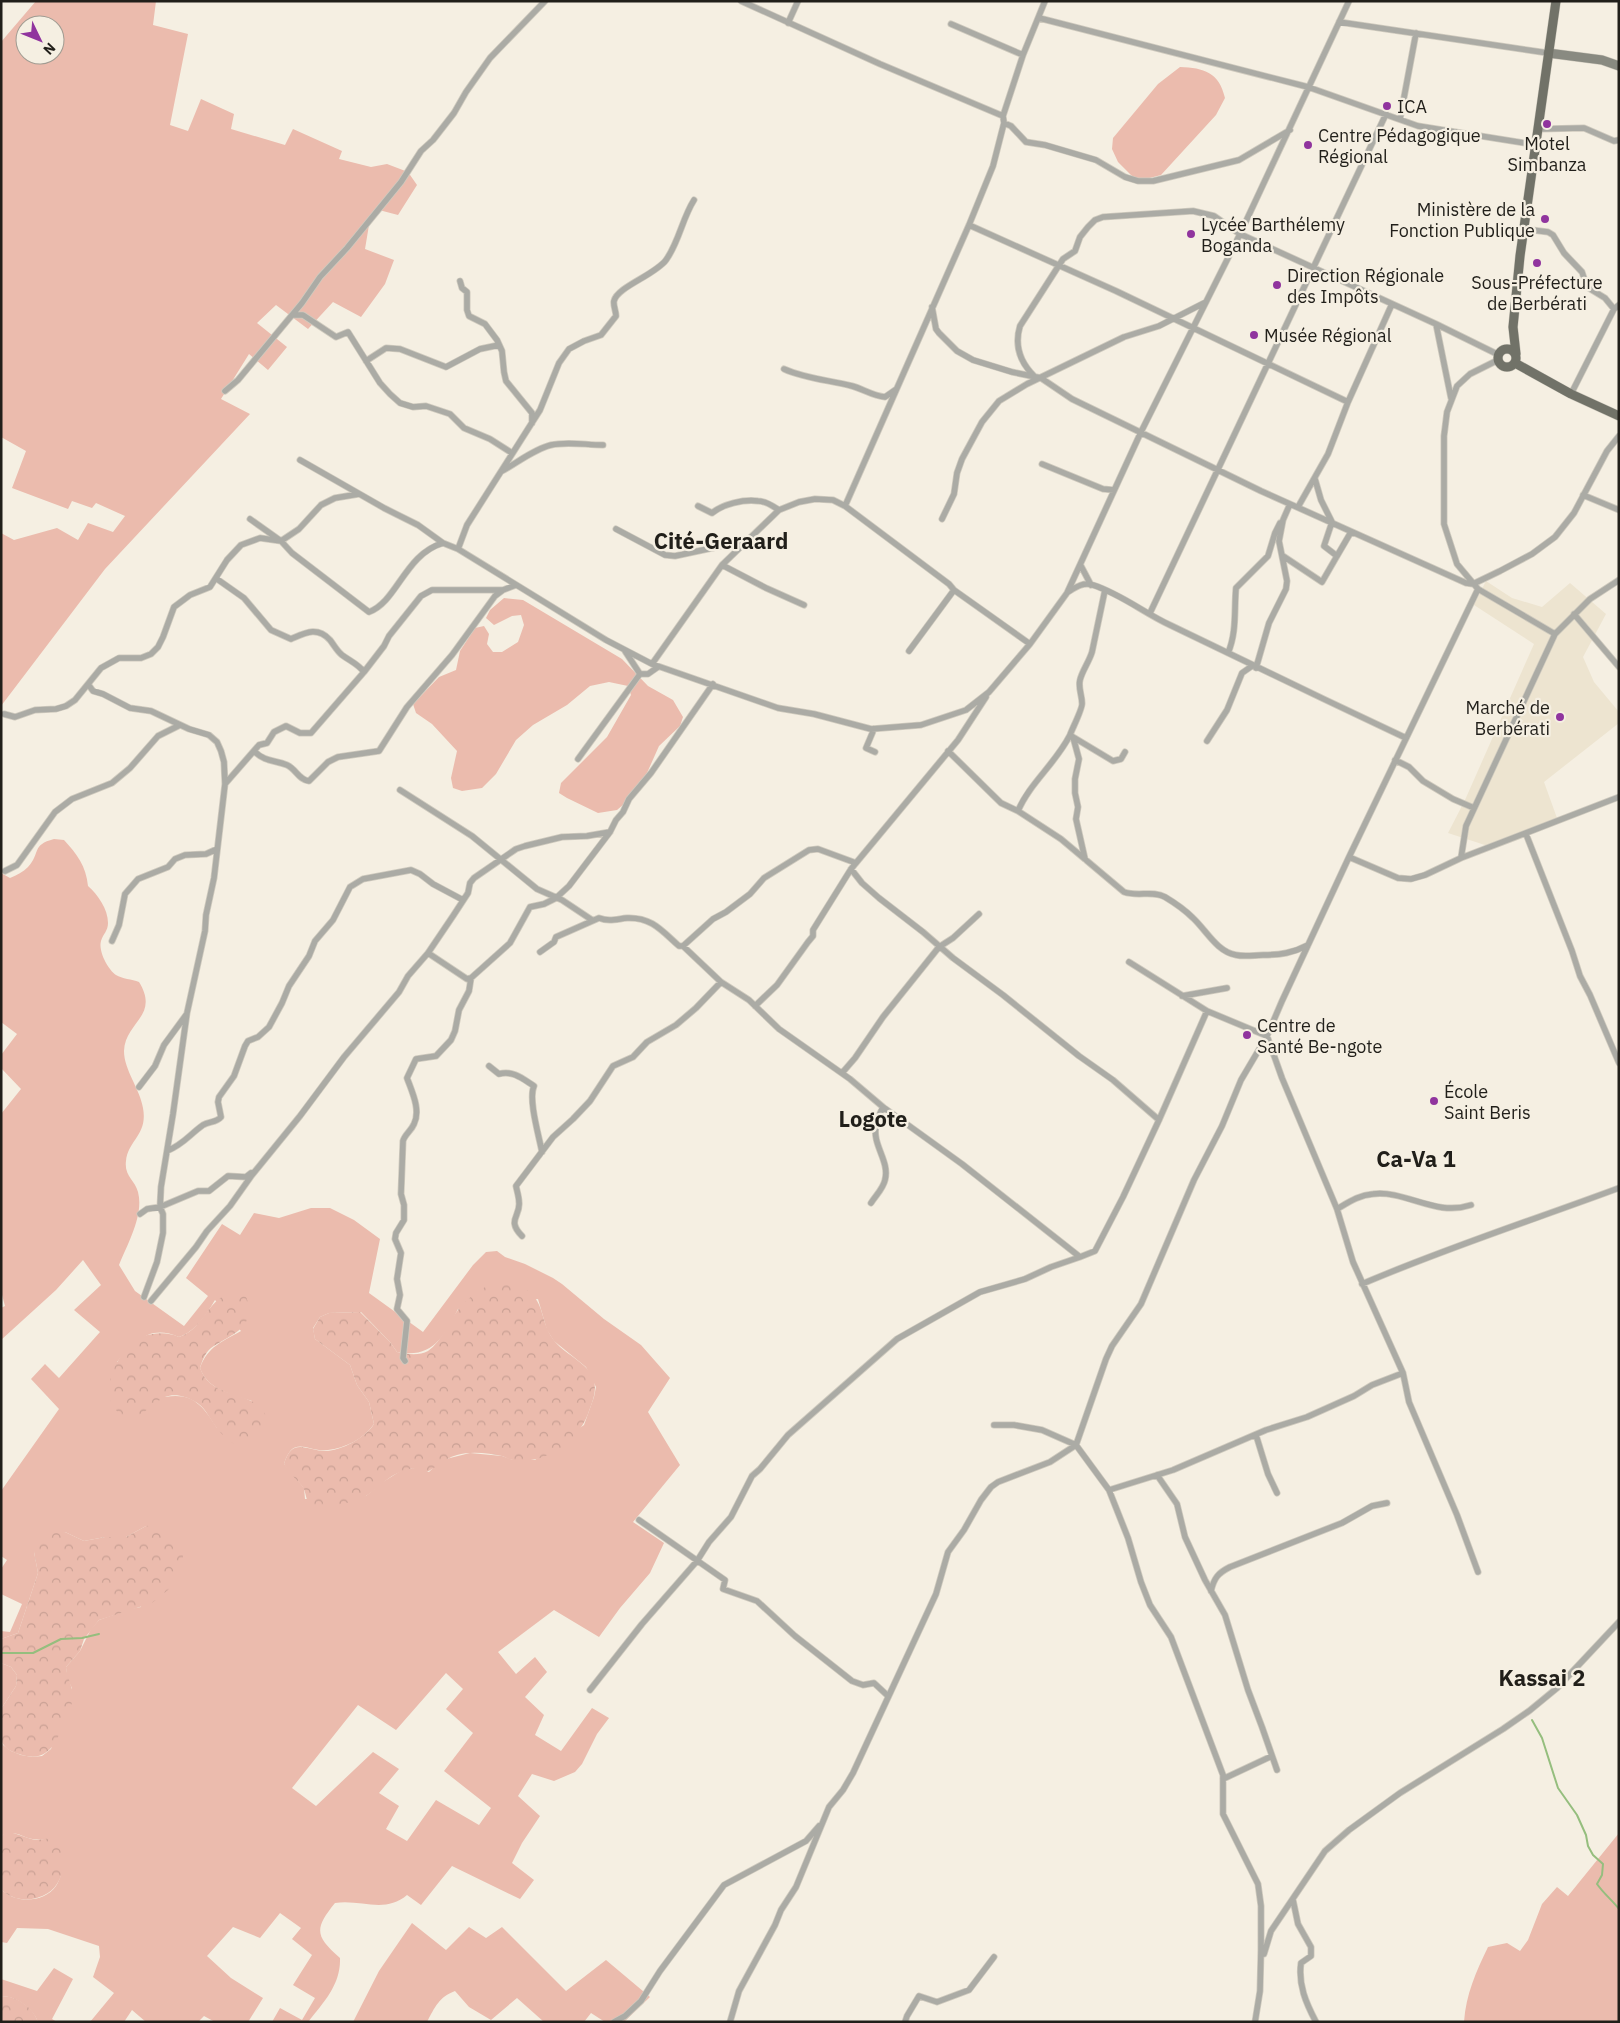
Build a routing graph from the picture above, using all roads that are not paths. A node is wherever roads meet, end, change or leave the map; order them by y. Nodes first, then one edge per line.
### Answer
1 (545, 1) edge
2 (741, 1) edge
3 (798, 1) edge
4 (1349, 1) edge
5 (1556, 1) edge
6 (1043, 3) edge
7 (1039, 18) junction
8 (1339, 22) junction
9 (788, 23) junction
10 (951, 24) dead end
11 (1416, 33) junction
12 (1548, 53) junction
13 (1023, 55) junction
14 (1619, 66) edge
15 (1308, 87) junction
16 (1386, 114) junction
17 (1003, 116) junction
18 (1400, 119) junction
19 (1004, 123) junction
20 (1539, 129) junction
21 (1290, 130) junction
22 (1619, 140) edge
23 (1537, 145) junction
24 (694, 200) dead end
25 (969, 225) junction
26 (1524, 229) junction
27 (1240, 234) junction
28 (1060, 265) junction
29 (1313, 268) junction
30 (460, 281) dead end
31 (1207, 301) junction
32 (1392, 304) junction
33 (932, 307) junction
34 (1616, 307) edge
35 (292, 315) junction
36 (1173, 320) junction
37 (1436, 324) junction
38 (1514, 327) junction
39 (1193, 329) junction
40 (499, 345) junction
41 (1500, 355) junction
42 (1516, 359) junction
43 (366, 361) junction
44 (1268, 364) junction
45 (784, 369) dead end
46 (1037, 377) junction
47 (896, 389) junction
48 (225, 391) dead end
49 (1571, 394) junction
50 (1451, 398) junction
51 (1348, 402) junction
52 (1619, 416) edge
53 (532, 423) junction
54 (1141, 432) junction
55 (1619, 436) edge
56 (603, 445) dead end
57 (512, 453) junction
58 (300, 460) dead end
59 (1042, 464) dead end
60 (1218, 469) junction
61 (501, 472) junction
62 (1315, 479) junction
63 (1114, 490) junction
64 (359, 494) junction
65 (1583, 495) junction
66 (1290, 504) junction
67 (698, 506) dead end
68 (845, 506) junction
69 (1298, 507) junction
70 (779, 510) junction
71 (1619, 510) edge
72 (250, 519) dead end
73 (942, 519) dead end
74 (1283, 520) junction
75 (1332, 522) junction
76 (616, 529) dead end
77 (1351, 532) junction
78 (281, 541) junction
79 (746, 541) junction
80 (443, 543) junction
81 (458, 549) junction
82 (1283, 556) junction
83 (1337, 556) junction
84 (722, 565) junction
85 (1081, 566) junction
86 (217, 579) junction
87 (1619, 580) edge
88 (1091, 584) junction
89 (1473, 584) junction
90 (516, 585) junction
91 (1478, 589) junction
92 (503, 590) junction
93 (954, 590) junction
94 (1105, 590) junction
95 (1067, 593) junction
96 (804, 605) dead end
97 (1150, 614) junction
98 (1574, 614) junction
99 (1555, 634) junction
100 (1030, 644) junction
101 (625, 650) junction
102 (910, 651) dead end
103 (1228, 653) junction
104 (1236, 658) junction
105 (652, 664) junction
106 (658, 667) junction
107 (1254, 667) junction
108 (1619, 667) edge
109 (364, 672) junction
110 (1242, 672) junction
111 (640, 674) junction
112 (88, 684) junction
113 (713, 684) junction
114 (989, 692) junction
115 (4, 714) dead end
116 (180, 725) junction
117 (874, 728) junction
118 (1071, 736) junction
119 (1406, 738) junction
120 (1207, 741) dead end
121 (948, 751) junction
122 (255, 752) junction
123 (875, 752) dead end
124 (1125, 752) dead end
125 (578, 759) dead end
126 (1395, 760) junction
127 (225, 784) junction
128 (400, 790) dead end
129 (1619, 797) edge
130 (1474, 808) junction
131 (1018, 811) junction
132 (610, 832) junction
133 (1526, 834) junction
134 (216, 849) junction
135 (1349, 857) junction
136 (1461, 858) junction
137 (500, 859) junction
138 (1085, 859) junction
139 (856, 863) junction
140 (851, 869) junction
141 (5, 871) dead end
142 (556, 898) junction
143 (463, 900) junction
144 (980, 914) dead end
145 (592, 920) junction
146 (112, 941) dead end
147 (1308, 945) junction
148 (683, 946) junction
149 (939, 947) junction
150 (540, 952) dead end
151 (428, 953) junction
152 (1129, 962) dead end
153 (471, 978) junction
154 (721, 982) junction
155 (1227, 988) dead end
156 (1182, 996) junction
157 (755, 1006) junction
158 (1207, 1011) junction
159 (187, 1014) junction
160 (1267, 1036) junction
161 (1619, 1063) edge
162 (489, 1066) dead end
163 (842, 1073) junction
164 (139, 1087) dead end
165 (883, 1107) junction
166 (1159, 1120) junction
167 (168, 1151) junction
168 (542, 1152) junction
169 (255, 1171) junction
170 (1619, 1188) edge
171 (871, 1203) dead end
172 (1471, 1205) dead end
173 (160, 1207) junction
174 (1337, 1209) junction
175 (140, 1214) dead end
176 (522, 1236) dead end
177 (1080, 1257) junction
178 (1362, 1284) junction
179 (144, 1298) dead end
180 (151, 1301) dead end
181 (405, 1361) dead end
182 (1403, 1373) junction
183 (994, 1425) dead end
184 (1256, 1435) junction
185 (1076, 1445) junction
186 (1157, 1475) junction
187 (1109, 1490) junction
188 (1276, 1493) dead end
189 (1387, 1503) dead end
190 (639, 1520) dead end
191 (697, 1561) junction
192 (1478, 1572) dead end
193 (1211, 1591) junction
194 (1619, 1622) edge
195 (590, 1690) dead end
196 (888, 1696) junction
197 (1272, 1756) junction
198 (1277, 1770) dead end
199 (1223, 1778) junction
200 (823, 1823) junction
201 (1293, 1900) junction
202 (994, 1957) dead end
203 (1261, 1963) junction
204 (614, 2022) edge
205 (730, 2022) edge
206 (905, 2022) edge
207 (1255, 2022) edge
208 (1316, 2022) edge

1 - 35 street
2 - 9 street
3 - 9 street
4 - 8 street
5 - 12 main road
6 - 7 street
7 - 13 street
7 - 15 street
8 - 11 street
8 - 15 street
9 - 17 street
10 - 13 street
11 - 12 street
11 - 18 street
12 - 14 street
12 - 20 main road
13 - 17 street
15 - 16 street
15 - 21 street
16 - 18 street
16 - 29 street
17 - 19 street
18 - 23 street
19 - 21 street
19 - 25 street
20 - 22 street
20 - 23 main road
21 - 27 street
23 - 26 main road
24 - 53 street
25 - 28 street
25 - 33 street
26 - 34 street
26 - 38 main road
27 - 28 street
27 - 29 street
27 - 31 street
28 - 36 street
28 - 46 street
29 - 32 street
29 - 44 street
30 - 40 street
31 - 36 street
31 - 39 street
32 - 37 street
32 - 51 street
33 - 46 street
33 - 47 street
34 - 49 street
35 - 43 street
35 - 48 street
36 - 39 street
36 - 46 street
37 - 41 street
37 - 50 street
38 - 41 main road
38 - 42 main road
39 - 44 street
39 - 54 street
40 - 43 street
40 - 53 street
41 - 42 main road
41 - 42 main road
41 - 50 street
42 - 49 main road
43 - 57 street
44 - 51 street
44 - 60 street
45 - 47 street
46 - 54 street
46 - 73 street
47 - 68 street
49 - 52 main road
50 - 89 street
51 - 62 street
53 - 57 street
54 - 60 street
54 - 63 street
55 - 65 street
56 - 61 street
57 - 61 street
58 - 64 street
59 - 63 street
60 - 66 street
60 - 97 street
61 - 81 street
62 - 69 street
62 - 75 street
63 - 85 street
64 - 78 street
64 - 80 street
65 - 71 street
65 - 89 street
66 - 69 street
66 - 74 street
67 - 70 street
68 - 70 street
68 - 93 street
69 - 75 street
70 - 79 street
72 - 78 street
74 - 82 street
74 - 103 street
75 - 77 street
75 - 83 street
76 - 79 street
77 - 83 street
77 - 89 street
78 - 80 street
78 - 86 street
79 - 84 street
80 - 81 street
81 - 90 street
82 - 83 street
82 - 107 street
84 - 96 street
84 - 105 street
85 - 88 street
85 - 95 street
86 - 109 street
86 - 112 street
87 - 98 street
88 - 94 street
88 - 95 street
89 - 91 street
90 - 92 street
90 - 101 street
91 - 99 street
91 - 119 street
92 - 109 street
92 - 122 street
93 - 100 street
93 - 102 street
94 - 97 street
94 - 118 street
95 - 100 street
97 - 103 street
98 - 99 street
98 - 108 street
99 - 130 street
100 - 114 street
101 - 105 street
101 - 111 street
103 - 104 street
104 - 107 street
104 - 110 street
105 - 106 street
106 - 111 street
106 - 113 street
107 - 110 street
107 - 119 street
109 - 122 street
110 - 120 street
111 - 125 street
112 - 115 street
112 - 116 street
113 - 117 street
113 - 132 street
114 - 117 street
114 - 121 street
116 - 127 street
116 - 141 street
117 - 123 street
118 - 124 street
118 - 131 street
118 - 138 street
119 - 126 street
121 - 131 street
121 - 139 street
122 - 127 street
126 - 130 street
126 - 135 street
127 - 134 street
128 - 137 street
129 - 133 street
130 - 136 street
131 - 138 street
132 - 137 street
132 - 142 street
133 - 136 street
133 - 161 street
134 - 146 street
134 - 159 street
135 - 136 street
135 - 147 street
137 - 142 street
137 - 143 street
138 - 147 street
139 - 140 street
139 - 148 street
140 - 149 street
140 - 157 street
142 - 145 street
142 - 153 street
143 - 151 street
143 - 167 street
144 - 149 street
145 - 148 street
145 - 150 street
147 - 160 street
148 - 154 street
149 - 163 street
149 - 166 street
151 - 153 street
151 - 169 street
152 - 156 street
153 - 181 street
154 - 157 street
154 - 168 street
155 - 156 street
156 - 158 street
157 - 163 street
158 - 160 street
158 - 166 street
159 - 164 street
159 - 167 street
160 - 174 street
160 - 185 street
162 - 168 street
163 - 165 street
165 - 171 street
165 - 177 street
166 - 177 street
167 - 173 street
168 - 176 street
169 - 173 street
169 - 180 street
170 - 178 street
172 - 174 street
173 - 175 street
173 - 179 street
174 - 178 street
177 - 191 street
178 - 182 street
182 - 184 street
182 - 192 street
183 - 185 street
184 - 186 street
184 - 188 street
185 - 187 street
185 - 196 street
186 - 187 street
186 - 193 street
187 - 199 street
189 - 193 street
190 - 191 street
191 - 195 street
191 - 196 street
193 - 197 street
194 - 201 street
196 - 200 street
197 - 198 street
197 - 199 street
199 - 203 street
200 - 204 street
200 - 205 street
201 - 203 street
201 - 208 street
202 - 206 street
203 - 207 street

